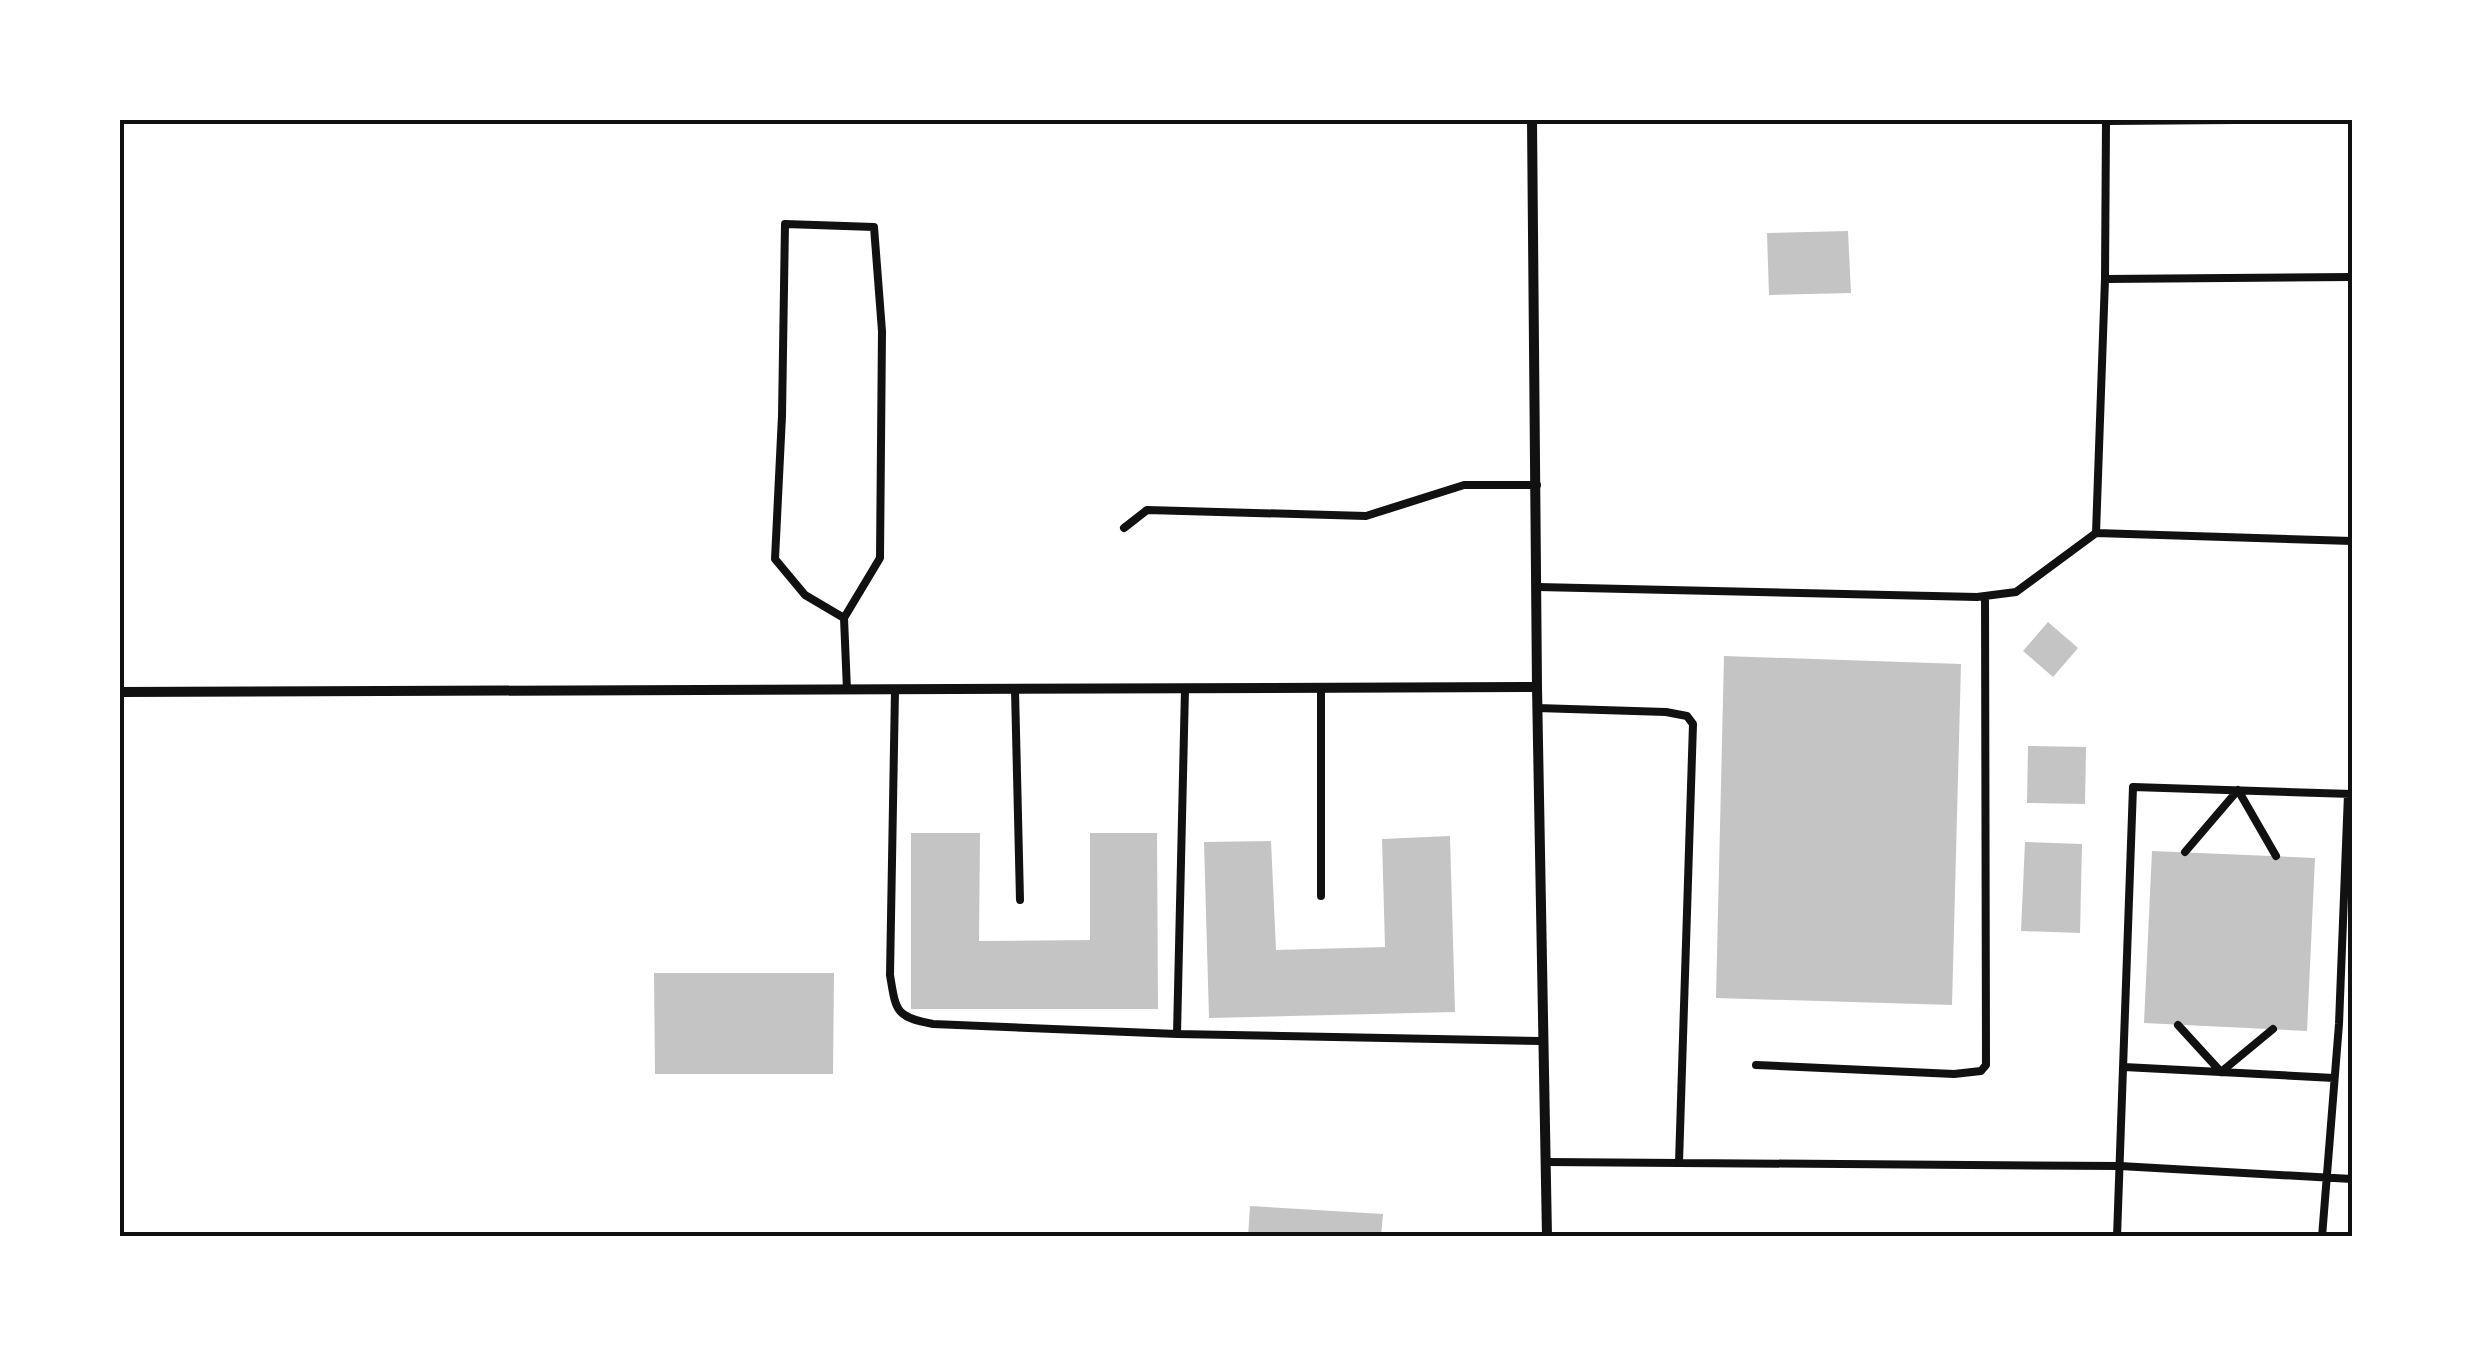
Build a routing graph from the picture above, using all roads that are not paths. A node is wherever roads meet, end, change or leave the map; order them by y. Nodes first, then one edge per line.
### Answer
1 (1532, 120) edge
2 (2235, 120) edge
3 (2106, 121) edge
4 (2352, 277) edge
5 (2105, 279) junction
6 (1537, 485) junction
7 (1124, 528) dead end
8 (2096, 532) junction
9 (2352, 541) edge
10 (1538, 587) junction
11 (1985, 596) junction
12 (844, 618) junction
13 (1537, 687) junction
14 (1321, 688) junction
15 (1184, 689) junction
16 (847, 690) junction
17 (895, 690) junction
18 (1016, 690) junction
19 (120, 692) edge
20 (1538, 708) junction
21 (2238, 790) junction
22 (2350, 794) edge
23 (2185, 852) dead end
24 (2276, 856) dead end
25 (1321, 896) dead end
26 (1020, 900) dead end
27 (2178, 1024) dead end
28 (2339, 1024) junction
29 (2352, 1025) edge
30 (2273, 1029) dead end
31 (1177, 1034) junction
32 (1543, 1040) junction
33 (1756, 1065) dead end
34 (2124, 1067) junction
35 (2222, 1072) junction
36 (2334, 1078) junction
37 (1546, 1162) junction
38 (1679, 1162) junction
39 (2120, 1166) junction
40 (2326, 1178) junction
41 (2352, 1179) edge
42 (1547, 1237) edge
43 (2117, 1237) edge
44 (2322, 1237) edge

1 - 6 street
2 - 3 lane
3 - 5 lane
4 - 5 lane
5 - 8 lane
6 - 7 lane
6 - 10 street
8 - 9 lane
8 - 11 lane
10 - 11 lane
10 - 13 street
11 - 33 lane
12 - 12 lane
12 - 16 lane
13 - 14 street
13 - 20 street
14 - 15 street
14 - 25 lane
15 - 18 street
15 - 31 lane
16 - 17 street
16 - 19 street
17 - 18 street
17 - 31 lane
18 - 26 lane
20 - 32 street
20 - 38 lane
21 - 22 lane
21 - 23 lane
21 - 24 lane
21 - 34 lane
22 - 28 lane
27 - 35 lane
28 - 29 lane
28 - 36 lane
30 - 35 lane
31 - 32 lane
32 - 37 street
34 - 35 lane
34 - 39 lane
35 - 36 lane
36 - 40 lane
37 - 38 lane
37 - 42 street
38 - 39 lane
39 - 40 lane
39 - 43 lane
40 - 41 lane
40 - 44 lane

